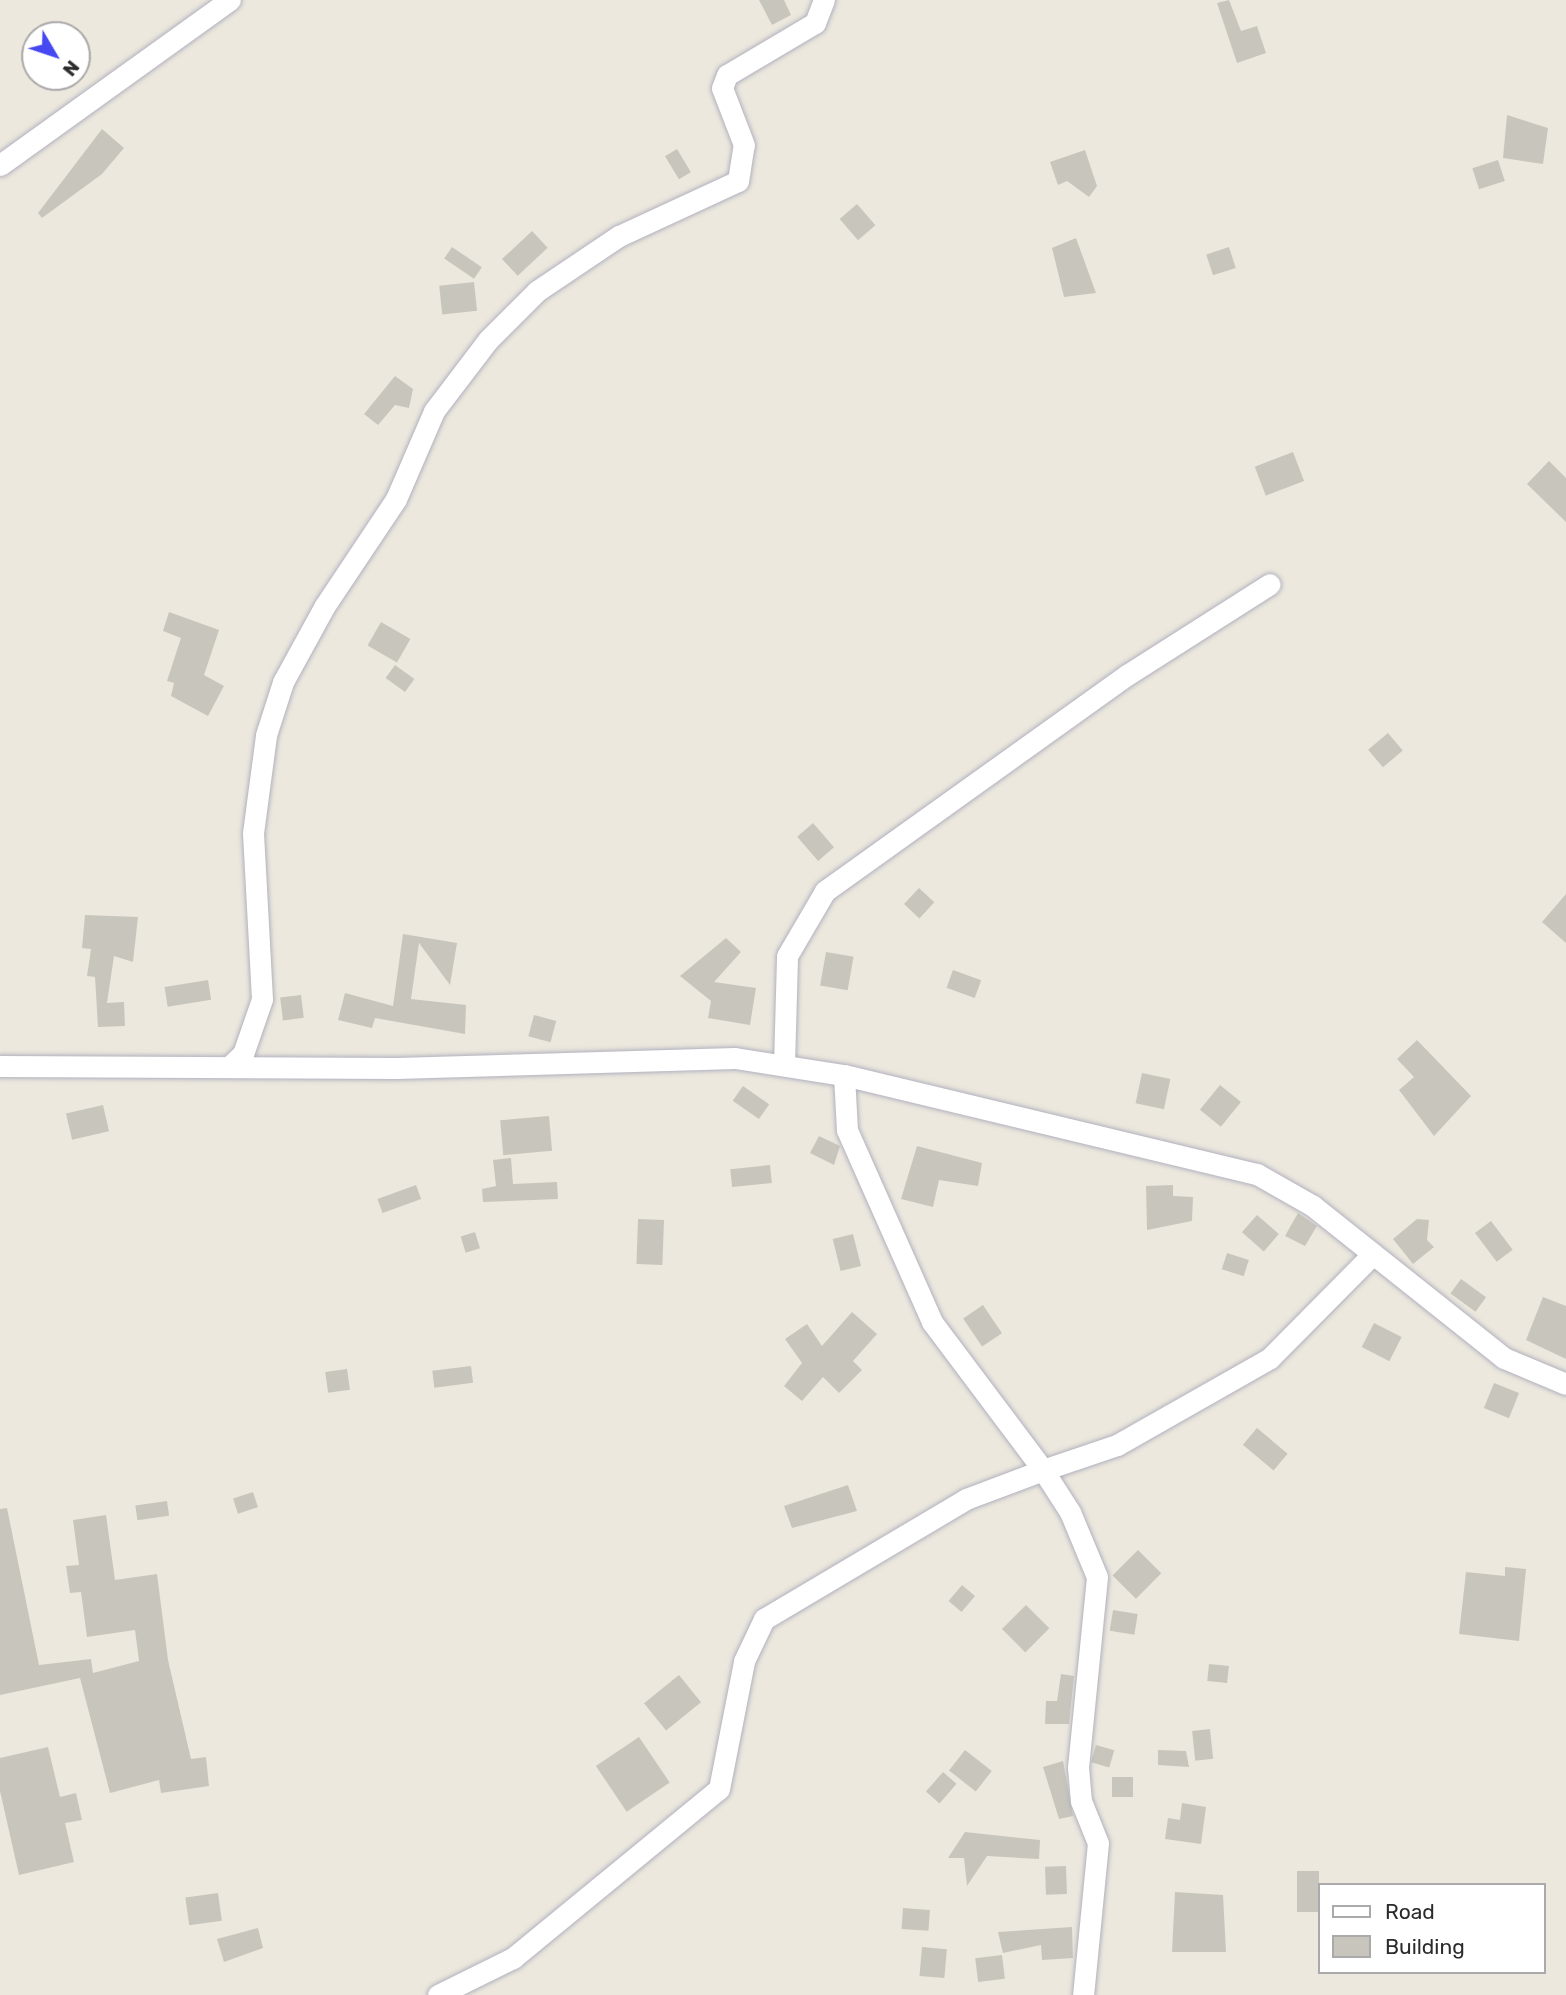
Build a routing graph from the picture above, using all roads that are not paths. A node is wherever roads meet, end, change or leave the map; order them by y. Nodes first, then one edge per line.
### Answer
1 (230, 0) edge
2 (824, 0) edge
3 (0, 165) edge
4 (1270, 584) dead end
5 (784, 1065) junction
6 (0, 1066) edge
7 (229, 1067) junction
8 (844, 1074) junction
9 (1373, 1254) junction
10 (1566, 1384) edge
11 (1043, 1470) junction
12 (438, 1995) edge
13 (1083, 1995) edge

1 - 3 street
2 - 7 street
4 - 5 street
5 - 7 street
5 - 8 street
6 - 7 street
8 - 9 street
8 - 11 street
9 - 10 street
9 - 11 street
11 - 12 street
11 - 13 street

